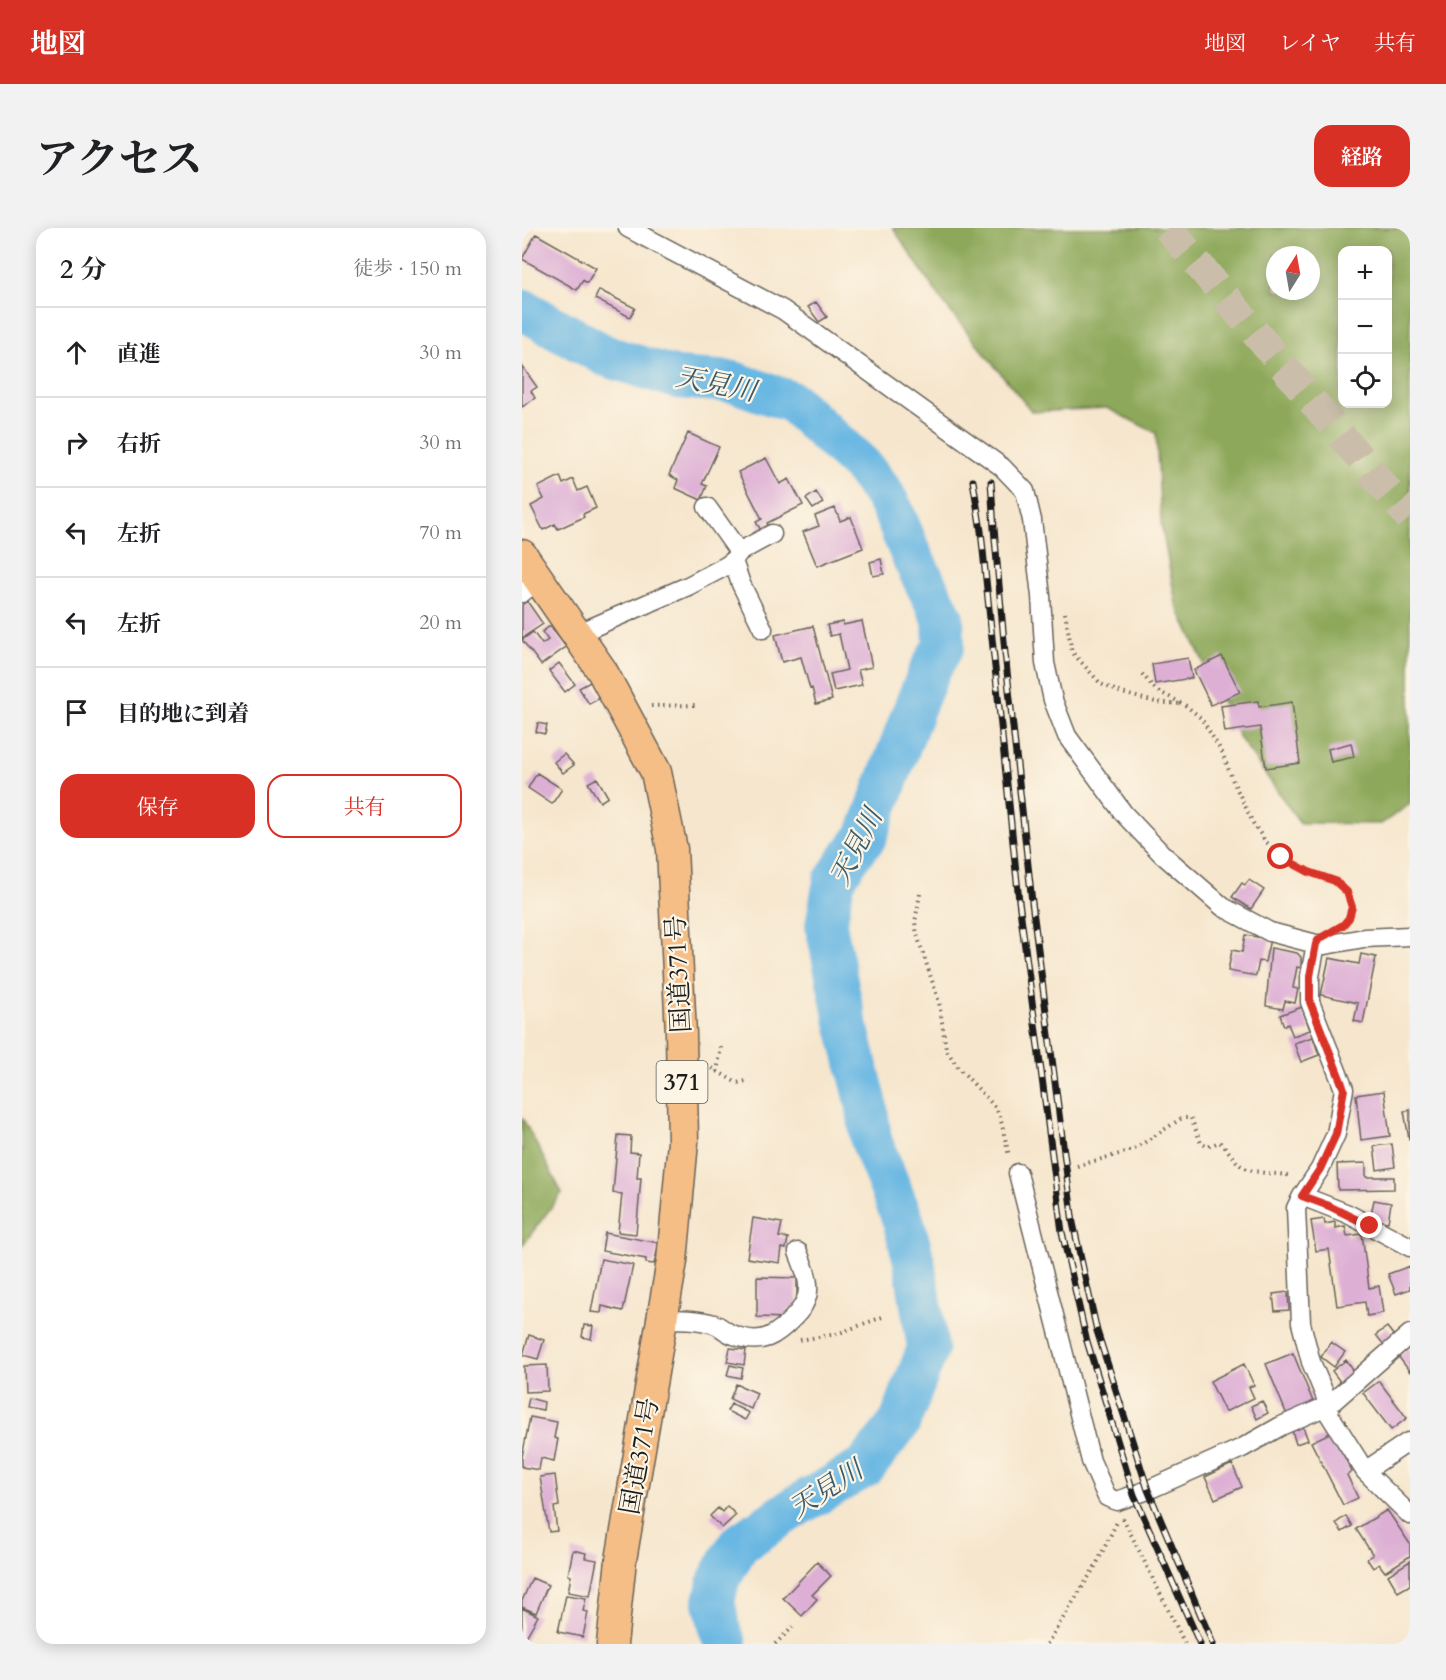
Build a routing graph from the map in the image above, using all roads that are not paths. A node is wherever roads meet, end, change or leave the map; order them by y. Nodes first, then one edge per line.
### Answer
1 (628, 228) edge
2 (707, 507) dead end
3 (772, 534) dead end
4 (736, 557) junction
5 (528, 575) edge
6 (763, 628) dead end
7 (577, 634) junction
8 (1410, 936) edge
9 (1316, 944) junction
10 (1014, 1168) road end
11 (1302, 1196) junction
12 (1410, 1246) edge
13 (798, 1252) dead end
14 (662, 1319) junction
15 (1410, 1334) edge
16 (1329, 1405) junction
17 (1408, 1442) dead end
18 (1365, 1471) junction
19 (1410, 1515) edge
20 (612, 1644) edge

1 - 9 street
2 - 4 street
3 - 4 street
4 - 6 street
4 - 7 street
5 - 7 highway, 国道371号 / 371
7 - 14 highway, 国道371号 / 371
8 - 9 street
9 - 11 street
10 - 16 street
11 - 12 street
11 - 16 street
13 - 14 street
14 - 20 highway, 国道371号 / 371
15 - 16 street
16 - 18 street
17 - 18 street
18 - 19 street

